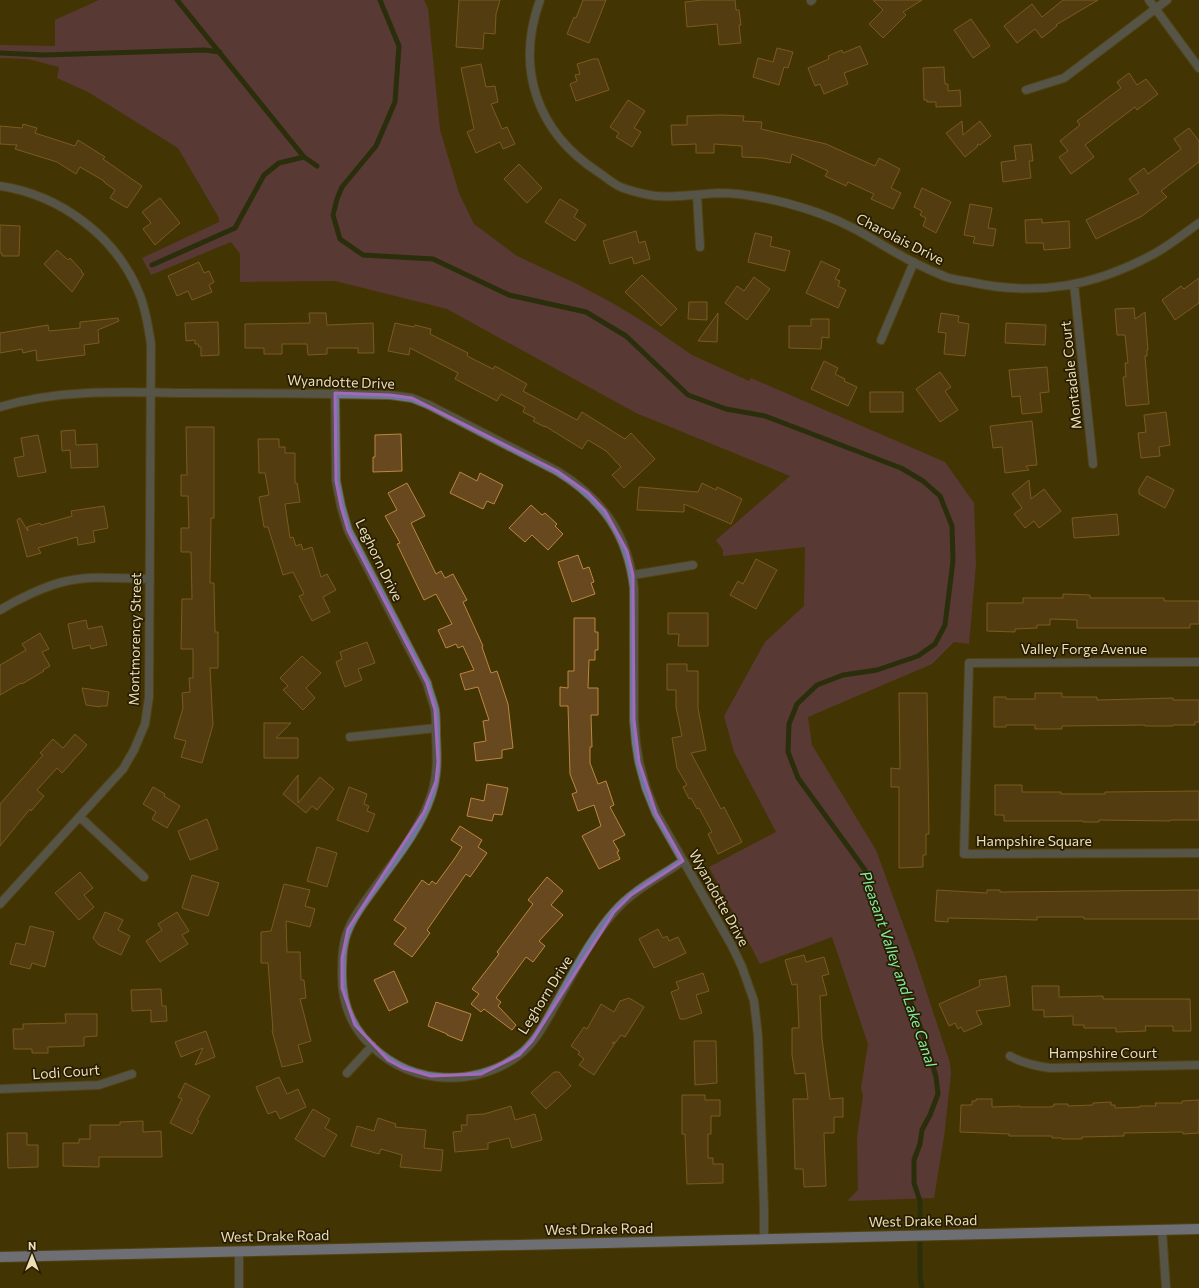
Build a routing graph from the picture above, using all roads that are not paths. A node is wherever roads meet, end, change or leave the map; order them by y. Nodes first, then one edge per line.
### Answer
1 (540, 0) edge
2 (1149, 0) edge
3 (1167, 0) edge
4 (1155, 9) junction
5 (1199, 68) edge
6 (1026, 90) dead end
7 (0, 186) edge
8 (697, 195) junction
9 (1199, 223) edge
10 (700, 247) dead end
11 (914, 262) junction
12 (1074, 284) junction
13 (881, 340) dead end
14 (151, 393) junction
15 (335, 394) junction
16 (0, 407) edge
17 (1093, 464) dead end
18 (693, 565) dead end
19 (633, 575) junction
20 (150, 578) junction
21 (0, 610) edge
22 (969, 662) joint
23 (1199, 662) edge
24 (436, 728) junction
25 (350, 737) dead end
26 (80, 817) junction
27 (1199, 853) edge
28 (683, 861) junction
29 (144, 877) dead end
30 (0, 904) edge
31 (372, 1046) junction
32 (1010, 1056) dead end
33 (1199, 1065) edge
34 (347, 1073) dead end
35 (132, 1074) dead end
36 (0, 1089) edge
37 (1199, 1228) edge
38 (1162, 1229) junction
39 (764, 1239) junction
40 (239, 1251) junction
41 (0, 1257) edge
42 (239, 1288) edge
43 (1166, 1288) edge

1 - 8 street, Charolais Drive
2 - 4 street
3 - 4 street
4 - 5 street
4 - 6 street
7 - 14 street, Montmorency Street
8 - 10 street
8 - 11 street, Charolais Drive
9 - 12 street, Charolais Drive
11 - 12 street, Charolais Drive
11 - 13 street
12 - 17 street, Montadale Court
14 - 15 street, Wyandotte Drive
14 - 16 street, Wyandotte Drive
14 - 20 street, Montmorency Street
15 - 19 street, Wyandotte Drive
15 - 24 street, Leghorn Drive
18 - 19 street
19 - 28 street, Wyandotte Drive
20 - 21 street
20 - 26 street, Montmorency Street
22 - 23 street, Valley Forge Avenue
22 - 27 street, Hampshire Square
24 - 25 street
24 - 31 street, Leghorn Drive
26 - 29 street
26 - 30 street, Montmorency Street
28 - 31 street, Leghorn Drive
28 - 39 street, Wyandotte Drive
31 - 34 street
32 - 33 street, Hampshire Court
35 - 36 street, Lodi Court
37 - 38 main road, West Drake Road
38 - 39 main road, West Drake Road
38 - 43 street
39 - 40 main road, West Drake Road
40 - 41 main road, West Drake Road
40 - 42 street

